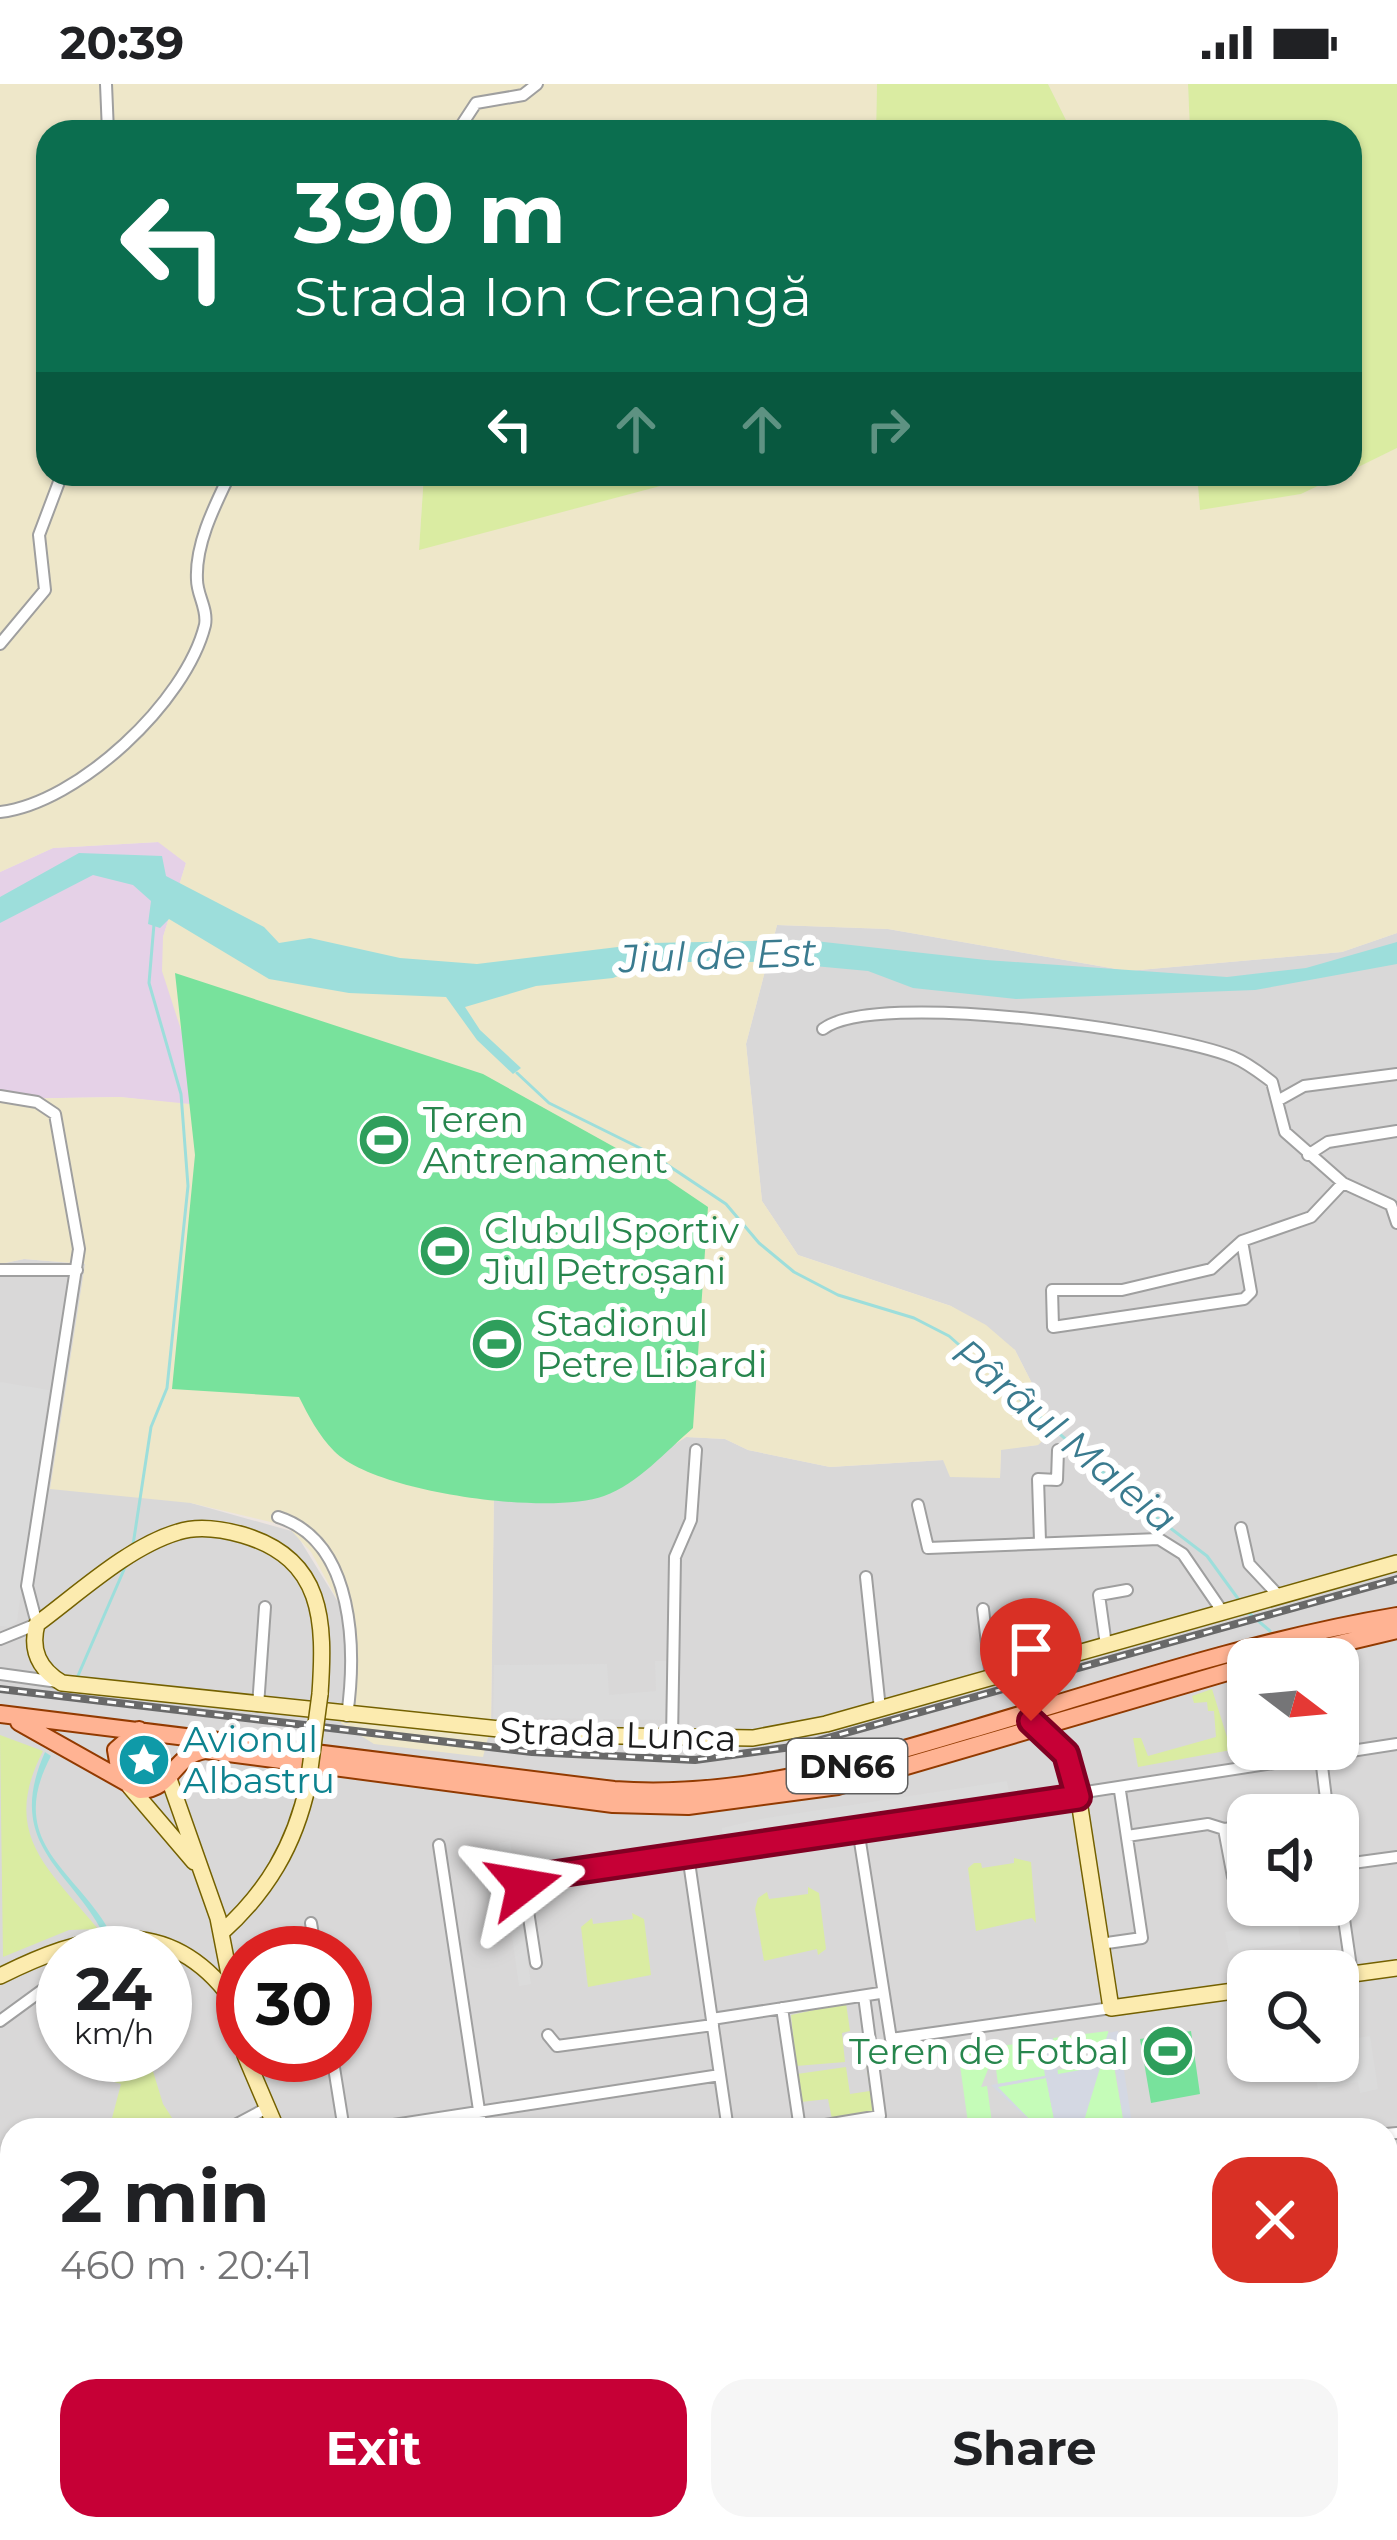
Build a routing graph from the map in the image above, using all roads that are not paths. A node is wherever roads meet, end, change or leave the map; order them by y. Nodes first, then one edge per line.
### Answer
1 (106, 84) edge
2 (537, 84) edge
3 (108, 120) edge
4 (465, 120) edge
5 (57, 486) edge
6 (225, 486) edge
7 (0, 644) edge
8 (0, 812) edge
9 (823, 1029) dead end
10 (1397, 1075) edge
11 (0, 1096) edge
12 (1280, 1100) junction
13 (1397, 1131) edge
14 (1308, 1155) junction
15 (1343, 1183) junction
16 (1395, 1208) edge
17 (1397, 1222) edge
18 (1242, 1240) junction
19 (0, 1270) edge
20 (76, 1270) junction
21 (696, 1450) dead end
22 (1058, 1450) dead end
23 (918, 1505) dead end
24 (278, 1517) dead end
25 (1241, 1528) dead end
26 (1040, 1541) junction
27 (1397, 1563) edge
28 (866, 1577) dead end
29 (1127, 1590) dead end
30 (1278, 1595) junction
31 (265, 1607) dead end
32 (1236, 1608) junction
33 (983, 1609) dead end
34 (1397, 1616) edge
35 (37, 1624) junction
36 (1397, 1630) edge
37 (1324, 1638) edge
38 (1356, 1638) edge
39 (0, 1639) edge
40 (1106, 1645) junction
41 (1227, 1665) edge
42 (1218, 1667) junction
43 (1227, 1667) edge
44 (0, 1674) edge
45 (991, 1678) junction
46 (62, 1683) junction
47 (258, 1706) junction
48 (880, 1709) junction
49 (4, 1715) edge
50 (347, 1717) junction
51 (1031, 1720) junction
52 (139, 1730) junction
53 (160, 1733) junction
54 (672, 1739) junction
55 (1397, 1744) edge
56 (1359, 1751) edge
57 (1248, 1770) edge
58 (172, 1772) junction
59 (126, 1783) junction
60 (1120, 1791) junction
61 (1078, 1797) junction
62 (858, 1829) junction
63 (1224, 1829) junction
64 (1227, 1829) edge
65 (1127, 1836) junction
66 (1227, 1838) edge
67 (439, 1845) dead end
68 (688, 1855) junction
69 (1397, 1857) edge
70 (1359, 1862) edge
71 (199, 1868) junction
72 (311, 1923) dead end
73 (218, 1926) edge
74 (231, 1926) edge
75 (312, 1926) edge
76 (1100, 1944) junction
77 (216, 1946) edge
78 (192, 1956) edge
79 (36, 1960) edge
80 (536, 1963) dead end
81 (192, 1966) edge
82 (1397, 1968) edge
83 (3, 1970) edge
84 (1359, 1973) edge
85 (216, 1986) edge
86 (1227, 1992) edge
87 (880, 1993) junction
88 (36, 1995) edge
89 (864, 1996) junction
90 (782, 2008) junction
91 (1111, 2008) junction
92 (0, 2021) edge
93 (712, 2022) junction
94 (548, 2035) dead end
95 (720, 2075) junction
96 (256, 2082) edge
97 (336, 2082) edge
98 (266, 2109) junction
99 (478, 2110) junction
100 (249, 2118) edge
101 (271, 2118) edge
102 (342, 2118) edge
103 (431, 2118) edge
104 (480, 2118) edge
105 (726, 2118) edge
106 (796, 2118) edge
107 (868, 2118) edge

1 - 3 street
2 - 4 street
5 - 7 street
6 - 8 street
9 - 12 street
10 - 12 street
11 - 20 street
12 - 14 street
13 - 14 street
14 - 15 street
15 - 16 street
15 - 18 street
16 - 17 street
18 - 18 street
19 - 20 street
20 - 35 street
21 - 54 street
22 - 26 street
23 - 26 street
24 - 50 street
25 - 30 street
26 - 32 street
27 - 30 main road, Strada Lunca
28 - 48 street
29 - 40 street
30 - 32 main road, Strada Lunca
31 - 47 street
32 - 40 main road, Strada Lunca
33 - 45 street
34 - 37 main road, DN66
35 - 39 street
35 - 46 main road
35 - 74 main road, bridge
36 - 38 main road, DN66
40 - 45 main road, Strada Lunca
41 - 42 main road, DN66
42 - 43 main road, DN66
42 - 51 main road, DN66
44 - 46 street, Strada Lunca
45 - 48 main road, Strada Lunca
46 - 47 main road, Strada Lunca
47 - 50 main road, Strada Lunca
48 - 54 main road, Strada Lunca
49 - 52 main road
49 - 59 main road
50 - 54 main road, Strada Lunca
51 - 53 main road, DN66
51 - 58 main road, DN66
51 - 61 main road
52 - 53 main road
52 - 59 main road
53 - 58 main road
55 - 56 street
57 - 60 street
58 - 59 main road
58 - 71 main road
59 - 71 main road
60 - 61 street
60 - 65 street
61 - 62 street
61 - 76 main road
62 - 68 street
62 - 87 street
63 - 64 street
63 - 65 street
63 - 66 street
65 - 76 street
67 - 99 street
68 - 80 street
68 - 93 street
69 - 70 street
71 - 73 main road
72 - 75 street
76 - 91 main road
77 - 78 main road
79 - 83 main road
81 - 85 main road
82 - 84 main road
86 - 91 main road
87 - 89 street
87 - 91 street
88 - 92 street
89 - 90 street
89 - 107 street
90 - 93 street
90 - 106 street
93 - 94 street
93 - 95 street
95 - 99 street
95 - 105 street
96 - 98 main road
97 - 102 street
98 - 100 street
98 - 101 main road
99 - 103 street
99 - 104 street

